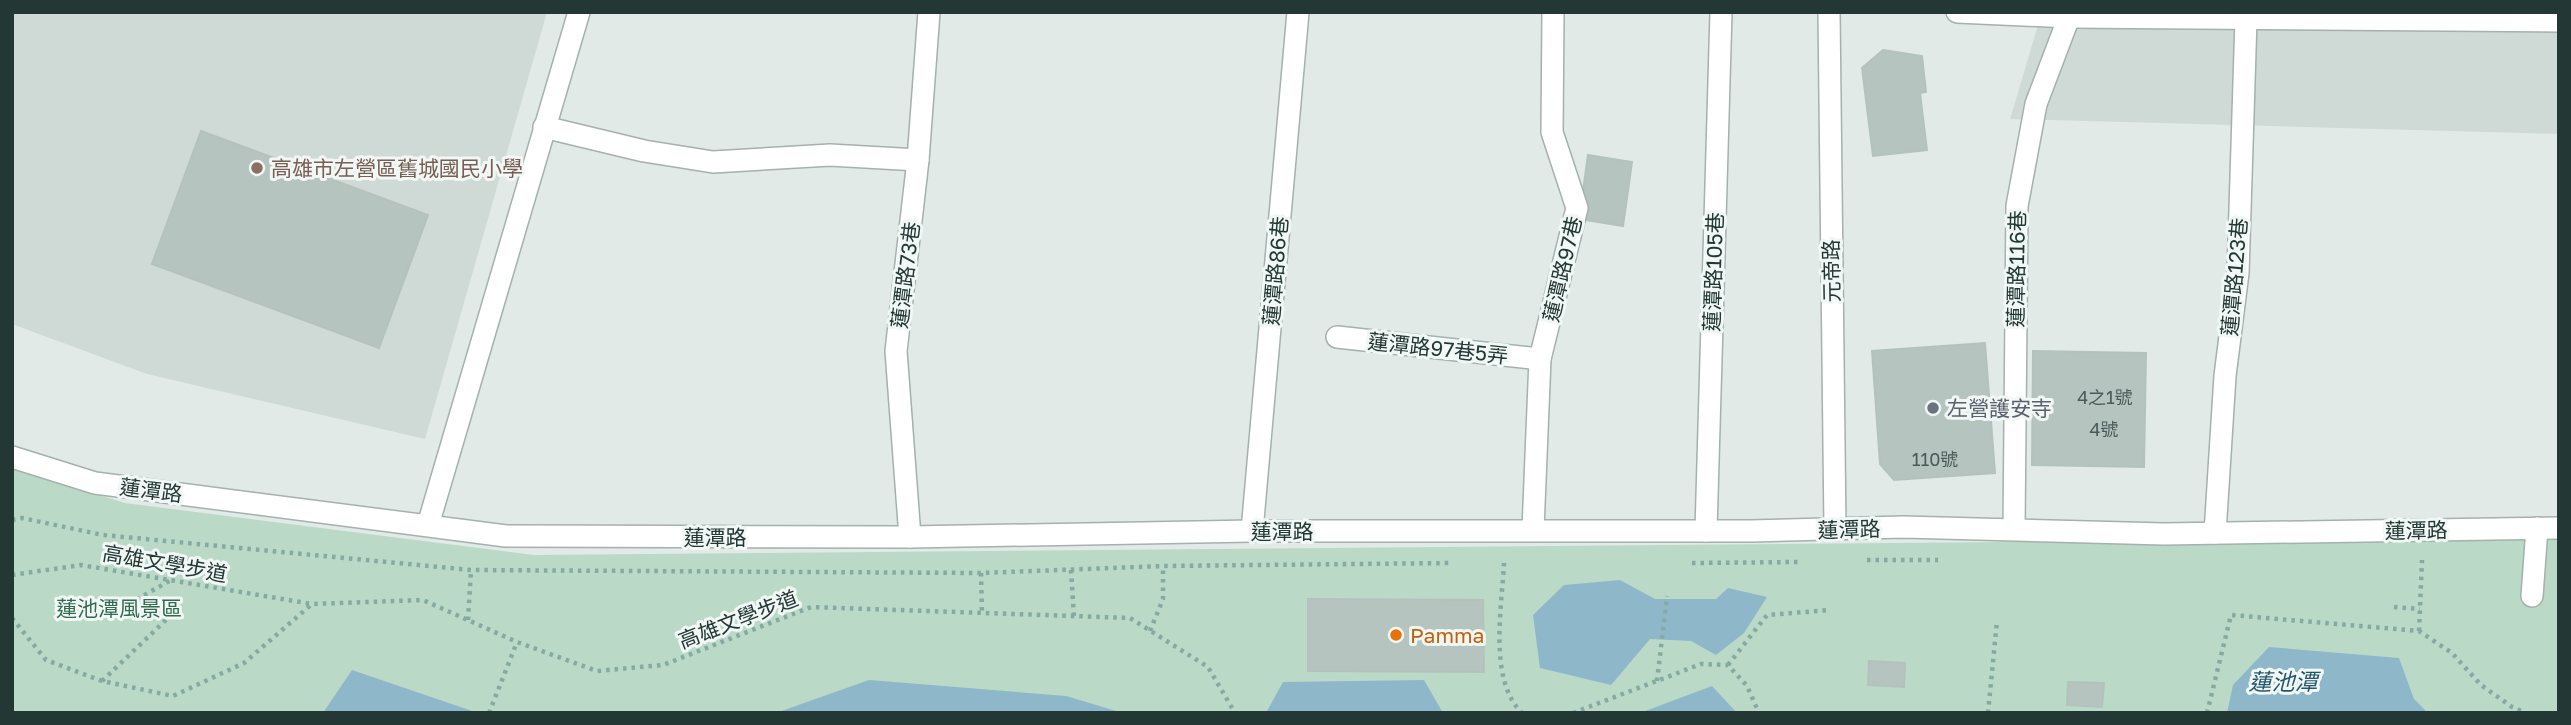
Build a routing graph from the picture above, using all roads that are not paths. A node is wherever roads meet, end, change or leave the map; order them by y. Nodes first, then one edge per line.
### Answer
1 (579, 12) edge
2 (929, 12) edge
3 (1298, 12) edge
4 (1553, 12) edge
5 (1721, 12) edge
6 (1829, 12) edge
7 (1957, 12) edge
8 (2069, 17) junction
9 (2246, 19) junction
10 (2559, 21) edge
11 (544, 127) junction
12 (918, 160) junction
13 (1337, 337) dead end
14 (1540, 359) junction
15 (12, 457) edge
16 (428, 525) junction
17 (2537, 528) junction
18 (2559, 528) edge
19 (1533, 529) junction
20 (2014, 529) junction
21 (1835, 530) junction
22 (1252, 531) junction
23 (1706, 531) junction
24 (2216, 533) junction
25 (910, 537) junction
26 (2532, 596) dead end

1 - 11 street
2 - 12 street, 蓮潭路73巷
3 - 22 street, 蓮潭路86巷
4 - 14 street, 蓮潭路97巷
5 - 23 street, 蓮潭路105巷
6 - 21 street, 元帝路
7 - 8 street
8 - 9 street
8 - 20 street, 蓮潭路116巷
9 - 10 street
9 - 24 street, 蓮潭路123巷
11 - 12 street
11 - 16 street
12 - 25 street, 蓮潭路73巷
13 - 14 street, 蓮潭路97巷5弄
14 - 19 street, 蓮潭路97巷
15 - 16 street, 蓮潭路
16 - 25 street, 蓮潭路
17 - 18 street, 蓮潭路
17 - 24 street, 蓮潭路
17 - 26 street
19 - 22 street, 蓮潭路
19 - 23 street, 蓮潭路
20 - 21 street, 蓮潭路
20 - 24 street, 蓮潭路
21 - 23 street, 蓮潭路
22 - 25 street, 蓮潭路

